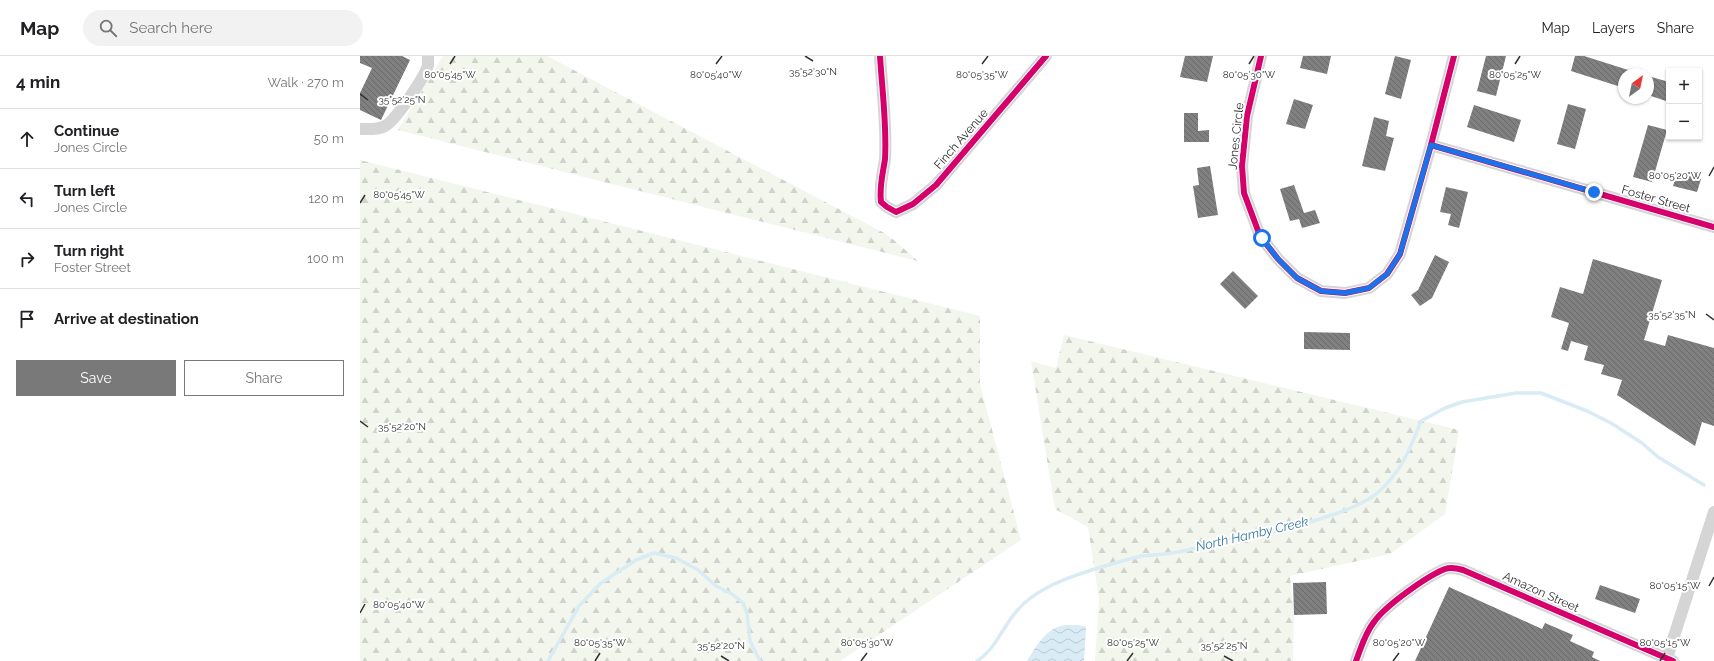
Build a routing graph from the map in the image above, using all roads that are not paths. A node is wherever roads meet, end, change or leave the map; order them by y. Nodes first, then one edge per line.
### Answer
1 (428, 56) edge
2 (880, 56) edge
3 (1046, 56) edge
4 (1260, 56) edge
5 (1454, 56) edge
6 (360, 129) edge
7 (1431, 145) junction
8 (1714, 227) edge
9 (1714, 512) edge
10 (1670, 660) edge
11 (1356, 661) edge

1 - 6 street
2 - 3 street, Finch Avenue
4 - 7 street, Jones Circle
5 - 7 street, Jones Circle
7 - 8 street, Foster Street
9 - 10 street
10 - 11 street, Amazon Street

